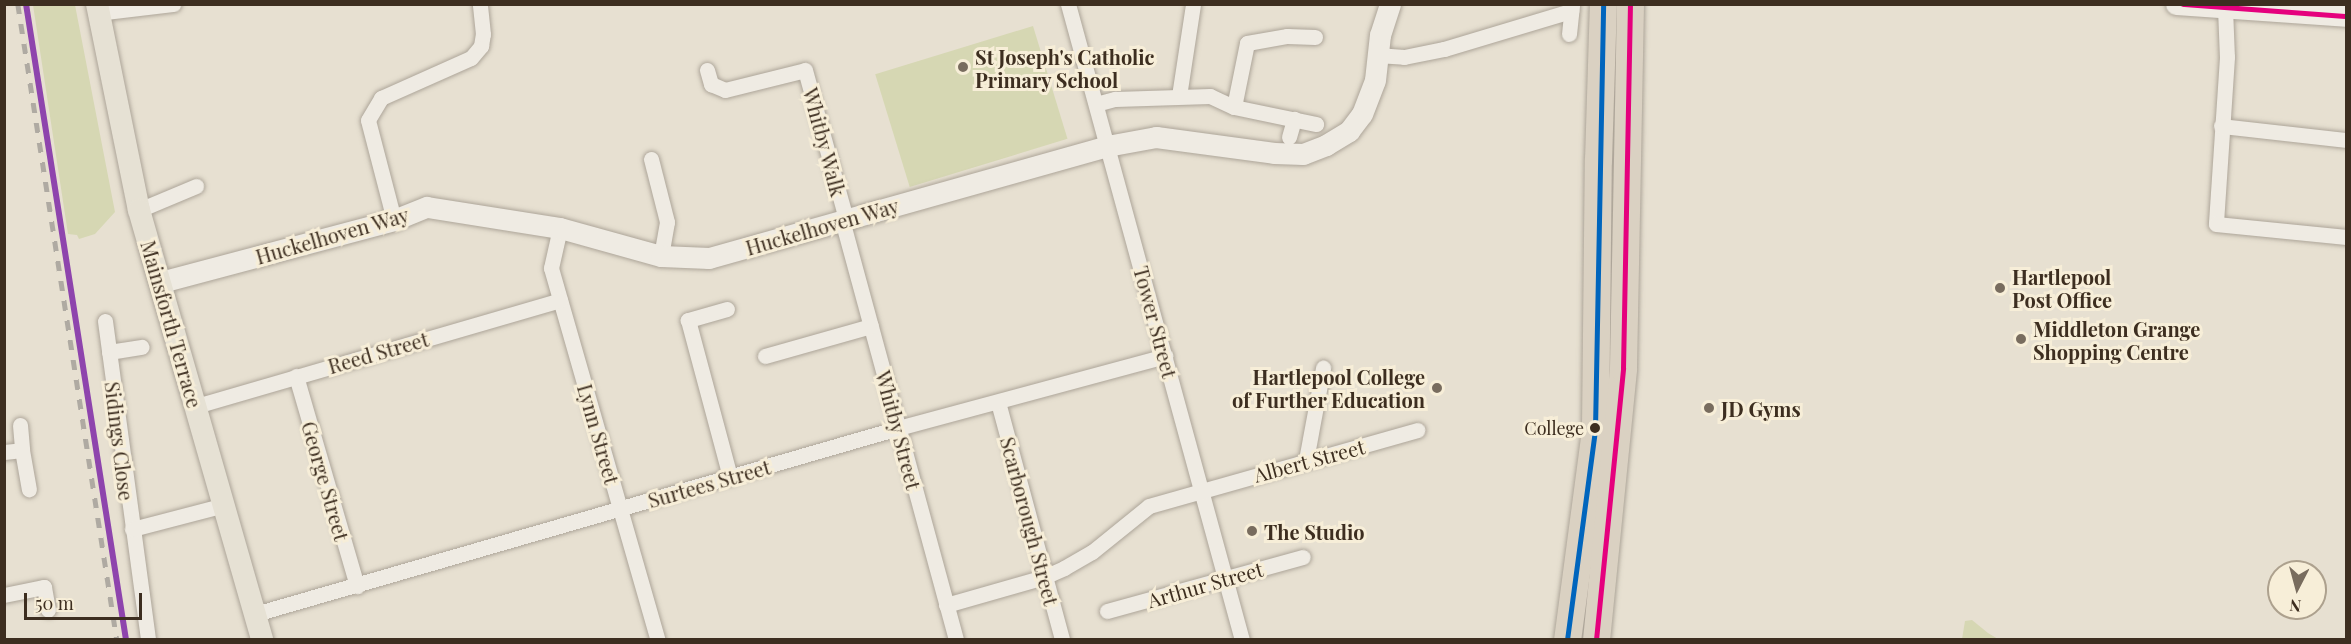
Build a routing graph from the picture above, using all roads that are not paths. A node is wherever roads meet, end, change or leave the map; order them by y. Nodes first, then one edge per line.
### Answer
1 (173, 4) edge
2 (480, 4) edge
3 (1068, 4) edge
4 (1193, 4) edge
5 (1390, 4) edge
6 (1603, 4) edge
7 (1630, 4) edge
8 (2176, 4) edge
9 (1572, 8) edge
10 (2226, 8) junction
11 (98, 9) edge
12 (2346, 16) edge
13 (1569, 34) dead end
14 (1315, 37) dead end
15 (1377, 55) junction
16 (707, 70) dead end
17 (1179, 96) junction
18 (1096, 104) junction
19 (1234, 106) junction
20 (1294, 119) junction
21 (1316, 124) dead end
22 (2221, 126) junction
23 (1288, 137) dead end
24 (2346, 140) edge
25 (1107, 146) junction
26 (651, 159) dead end
27 (196, 186) dead end
28 (139, 210) junction
29 (844, 219) junction
30 (394, 220) junction
31 (560, 228) junction
32 (2346, 237) edge
33 (661, 256) junction
34 (161, 282) junction
35 (560, 300) junction
36 (727, 309) dead end
37 (105, 321) dead end
38 (871, 326) junction
39 (142, 347) dead end
40 (109, 352) junction
41 (765, 356) dead end
42 (1165, 356) junction
43 (1323, 368) dead end
44 (296, 376) junction
45 (998, 402) junction
46 (196, 406) junction
47 (20, 425) dead end
48 (898, 428) junction
49 (1417, 430) dead end
50 (22, 450) junction
51 (4, 452) edge
52 (1306, 460) junction
53 (730, 477) junction
54 (29, 489) dead end
55 (1202, 489) junction
56 (224, 505) junction
57 (621, 509) junction
58 (132, 530) junction
59 (1303, 557) dead end
60 (1044, 577) junction
61 (1224, 578) junction
62 (357, 586) junction
63 (4, 595) edge
64 (946, 605) junction
65 (48, 610) dead end
66 (1107, 611) dead end
67 (255, 614) junction
68 (148, 639) edge
69 (262, 639) edge
70 (658, 639) edge
71 (956, 639) edge
72 (1062, 639) edge
73 (1242, 639) edge
74 (1568, 639) edge
75 (1596, 639) edge

1 - 11 street
2 - 30 street
3 - 18 street, Tower Street
4 - 17 street
5 - 15 street, Huckelhoven Way
6 - 74 highway
7 - 75 highway
8 - 10 street
9 - 13 street
9 - 15 street
10 - 12 street
10 - 22 street
11 - 28 main road, Mainsforth Terrace
14 - 19 street
15 - 25 street, Huckelhoven Way
16 - 29 street, Whitby Walk
17 - 18 street
17 - 19 street
18 - 25 street, Tower Street
19 - 20 street
20 - 21 street
20 - 23 street
22 - 24 street
22 - 32 street
25 - 29 street, Huckelhoven Way
25 - 42 street, Tower Street
26 - 33 street
27 - 28 street
28 - 34 main road, Mainsforth Terrace
29 - 33 street, Huckelhoven Way
29 - 38 street, Whitby Street
30 - 31 street, Huckelhoven Way
30 - 34 street, Huckelhoven Way
31 - 33 street, Huckelhoven Way
31 - 35 street, Lynn Street
34 - 46 main road, Mainsforth Terrace
35 - 44 street, Reed Street
35 - 57 street, Lynn Street
36 - 53 street
37 - 40 street, Sidings Close
38 - 41 street
38 - 48 street, Whitby Street
39 - 40 street
40 - 58 street, Sidings Close
42 - 45 street, Surtees Street
42 - 55 street, Tower Street
43 - 52 street
44 - 46 street, Reed Street
44 - 62 street, George Street
45 - 48 street, Surtees Street
45 - 60 street, Scarborough Street
46 - 56 main road, Mainsforth Terrace
47 - 50 street
48 - 53 street, Surtees Street
48 - 64 street, Whitby Street
49 - 52 street, Albert Street
50 - 51 street
50 - 54 street
52 - 55 street, Albert Street
53 - 57 street, Surtees Street
55 - 60 street, Albert Street
55 - 61 street, Tower Street
56 - 58 street, Sidings Close
56 - 67 main road, Mainsforth Terrace
57 - 62 street, Surtees Street
57 - 70 street, Lynn Street
58 - 68 street, Sidings Close
59 - 61 street, Arthur Street
60 - 64 street, Albert Street
60 - 72 street, Scarborough Street
61 - 66 street, Arthur Street
61 - 73 street, Tower Street
62 - 67 street, Surtees Street
63 - 65 street
64 - 71 street, Whitby Street
67 - 69 main road, Mainsforth Terrace

